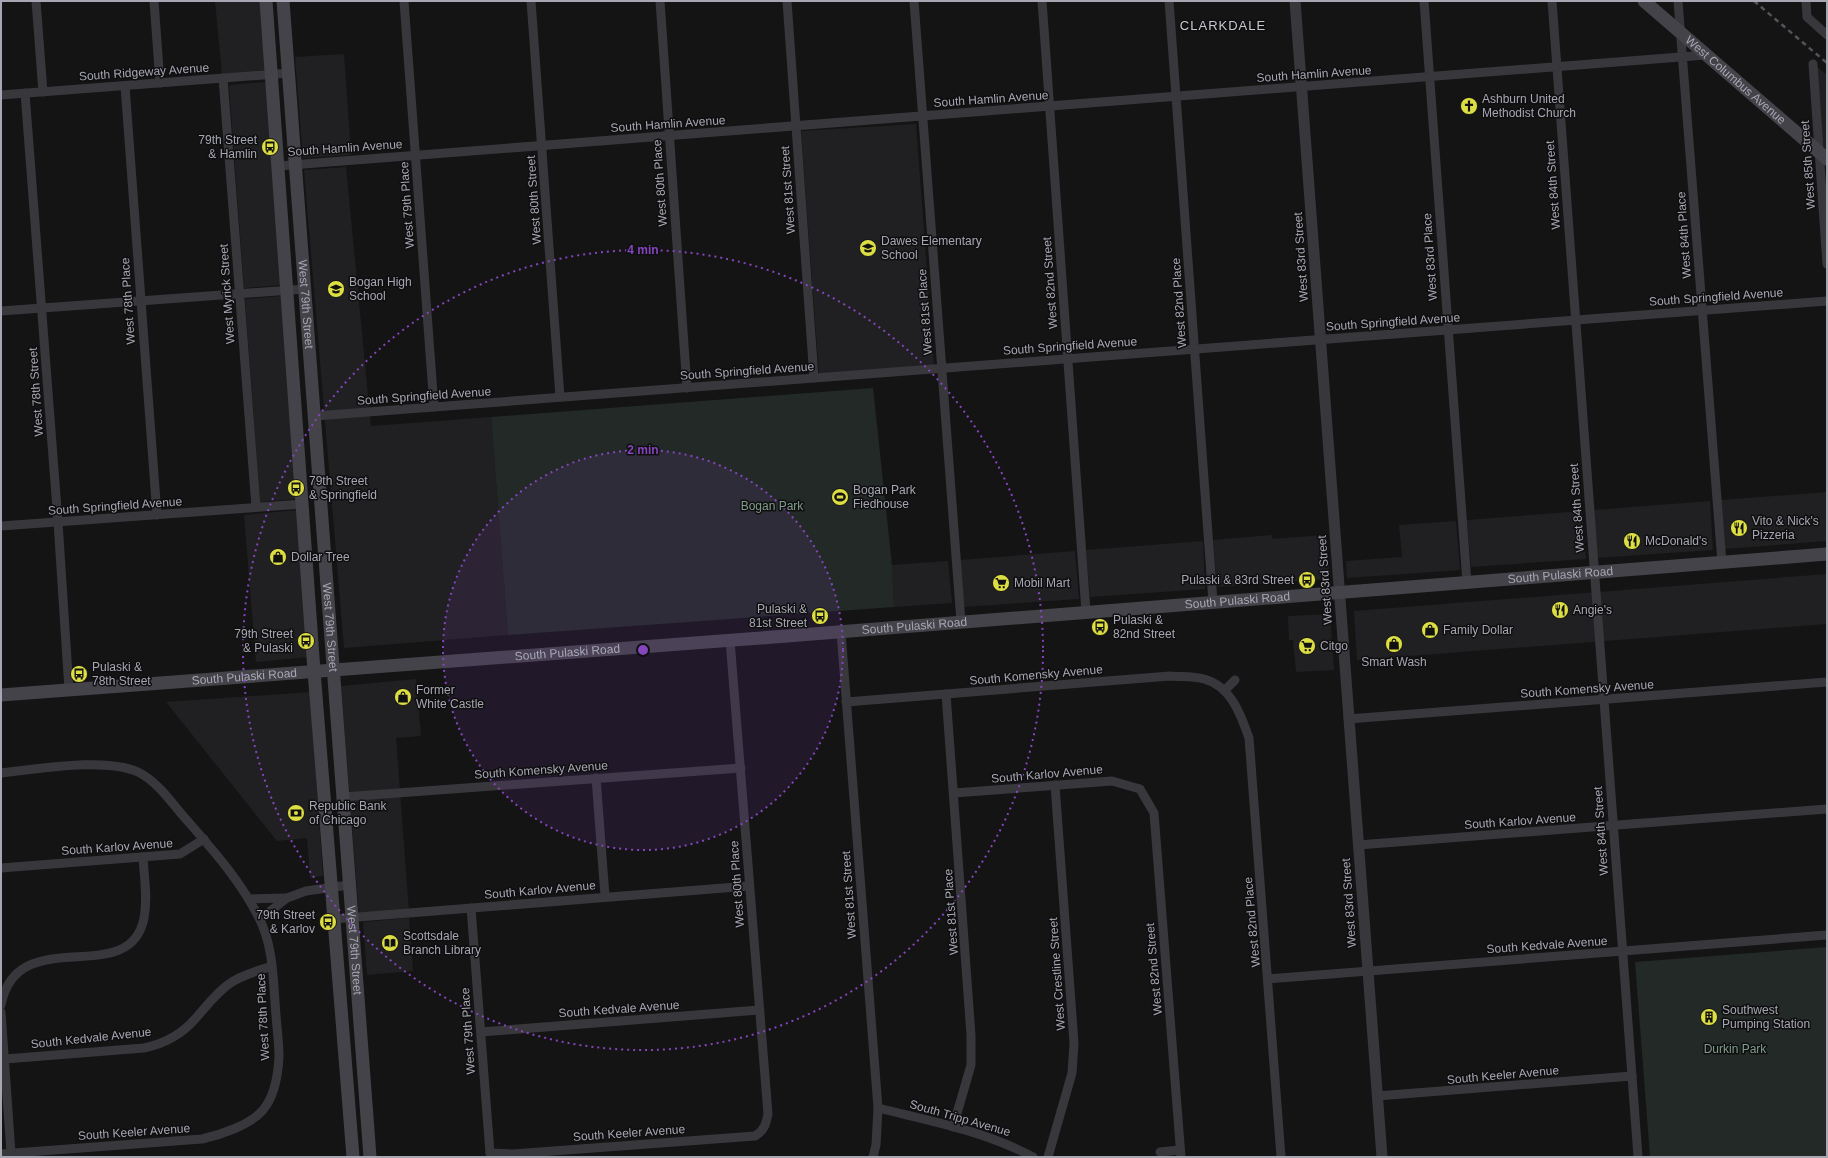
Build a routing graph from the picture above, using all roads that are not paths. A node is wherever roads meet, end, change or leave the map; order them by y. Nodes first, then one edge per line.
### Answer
1 (36, 1) edge
2 (154, 1) edge
3 (266, 1) edge
4 (283, 1) edge
5 (404, 1) edge
6 (531, 1) edge
7 (660, 1) edge
8 (786, 1) edge
9 (914, 1) edge
10 (1042, 1) edge
11 (1169, 1) edge
12 (1295, 1) edge
13 (1424, 1) edge
14 (1552, 1) edge
15 (1644, 1) edge
16 (1678, 1) edge
17 (1806, 1) edge
18 (1681, 33) junction
19 (1827, 34) edge
20 (1706, 55) junction
21 (1682, 58) junction
22 (1813, 64) dead end
23 (1556, 68) junction
24 (289, 73) junction
25 (272, 75) junction
26 (1429, 77) junction
27 (223, 78) junction
28 (160, 83) junction
29 (125, 86) junction
30 (1302, 87) junction
31 (43, 92) junction
32 (25, 93) junction
33 (1, 95) edge
34 (1176, 97) junction
35 (1049, 106) junction
36 (923, 116) junction
37 (796, 126) junction
38 (669, 136) junction
39 (542, 145) junction
40 (415, 155) junction
41 (1823, 156) edge
42 (295, 164) junction
43 (278, 166) junction
44 (1827, 264) edge
45 (305, 289) junction
46 (287, 290) junction
47 (238, 294) junction
48 (140, 301) junction
49 (1827, 301) edge
50 (42, 308) junction
51 (1, 311) edge
52 (1702, 311) junction
53 (1575, 320) junction
54 (1447, 330) junction
55 (1320, 339) junction
56 (1194, 349) junction
57 (1068, 358) junction
58 (941, 368) junction
59 (814, 378) junction
60 (687, 388) junction
61 (560, 397) junction
62 (434, 407) junction
63 (315, 416) junction
64 (303, 504) junction
65 (256, 507) junction
66 (156, 515) junction
67 (58, 522) junction
68 (1, 526) edge
69 (1827, 554) edge
70 (1722, 563) junction
71 (1594, 572) junction
72 (1467, 583) junction
73 (1338, 593) junction
74 (1213, 602) junction
75 (1086, 612) junction
76 (961, 622) junction
77 (841, 632) junction
78 (730, 640) junction
79 (332, 670) junction
80 (314, 671) junction
81 (1235, 680) dead end
82 (1827, 682) edge
83 (69, 690) junction
84 (1225, 690) junction
85 (946, 694) junction
86 (1, 695) edge
87 (1604, 699) junction
88 (846, 702) junction
89 (1348, 719) junction
90 (741, 768) junction
91 (1, 773) edge
92 (596, 778) junction
93 (1055, 785) junction
94 (1143, 785) joint
95 (954, 793) junction
96 (342, 797) junction
97 (1827, 809) edge
98 (1612, 825) junction
99 (204, 839) junction
100 (1358, 845) junction
101 (143, 857) junction
102 (1, 868) edge
103 (349, 885) junction
104 (330, 886) junction
105 (749, 886) junction
106 (605, 896) junction
107 (287, 898) junction
108 (249, 899) junction
109 (471, 908) junction
110 (352, 918) junction
111 (260, 919) junction
112 (333, 919) junction
113 (1827, 935) edge
114 (1622, 951) junction
115 (272, 966) junction
116 (1367, 971) junction
117 (1268, 979) junction
118 (1, 1005) edge
119 (759, 1010) junction
120 (1, 1012) edge
121 (481, 1032) junction
122 (5, 1059) junction
123 (1632, 1076) junction
124 (1377, 1096) junction
125 (878, 1108) junction
126 (262, 1112) joint
127 (766, 1125) joint
128 (954, 1127) junction
129 (1160, 1152) dead end
130 (11, 1153) junction
131 (1181, 1153) edge
132 (1, 1154) edge
133 (489, 1155) edge
134 (352, 1157) edge
135 (370, 1157) edge
136 (873, 1157) edge
137 (1033, 1157) edge
138 (1048, 1157) edge
139 (1281, 1157) edge
140 (1382, 1157) edge
141 (1638, 1157) edge

1 - 31 street
2 - 28 street
3 - 25 main road, West 79th Street
4 - 24 main road, West 79th Street
5 - 40 street, West 79th Place
6 - 39 street, West 80th Street
7 - 38 street, West 80th Place
8 - 37 street, West 81st Street
9 - 36 street, West 81st Place
10 - 35 street, West 82nd Street
11 - 34 street, West 82nd Place
12 - 30 street, West 83rd Street
13 - 26 street, West 83rd Place
14 - 23 street, West 84th Street
15 - 18 main road, West Columbus Avenue
16 - 18 street, West 84th Place
17 - 19 street
18 - 20 main road, West Columbus Avenue
18 - 21 street, West 84th Place
20 - 21 street, South Hamlin Avenue
20 - 41 main road, West Columbus Avenue
21 - 23 street, South Hamlin Avenue
21 - 52 street, West 84th Place
22 - 41 street, West 85th Street
23 - 26 street, South Hamlin Avenue
23 - 53 street, West 84th Street
24 - 25 street, South Ridgeway Avenue
24 - 42 main road, West 79th Street
25 - 27 street, South Ridgeway Avenue
25 - 43 main road, West 79th Street
26 - 30 street, South Hamlin Avenue
26 - 54 street, West 83rd Place
27 - 28 street, South Ridgeway Avenue
27 - 47 street, West Myrick Street
28 - 29 street, South Ridgeway Avenue
29 - 31 street, South Ridgeway Avenue
29 - 48 street, West 78th Place
30 - 34 street, South Hamlin Avenue
30 - 55 street, West 83rd Street
31 - 32 street, South Ridgeway Avenue
32 - 33 street, South Ridgeway Avenue
32 - 50 street, West 78th Street
34 - 35 street, South Hamlin Avenue
34 - 56 street, West 82nd Place
35 - 36 street, South Hamlin Avenue
35 - 57 street, West 82nd Street
36 - 37 street, South Hamlin Avenue
36 - 58 street, West 81st Place
37 - 38 street, South Hamlin Avenue
37 - 59 street, West 81st Street
38 - 39 street, South Hamlin Avenue
38 - 60 street, West 80th Place
39 - 40 street, South Hamlin Avenue
39 - 61 street, West 80th Street
40 - 42 street, South Hamlin Avenue
40 - 62 street, West 79th Place
41 - 44 street, West 85th Street
42 - 43 street, South Hamlin Avenue
42 - 45 main road, West 79th Street
43 - 46 main road, West 79th Street
45 - 46 street
45 - 63 main road, West 79th Street
46 - 47 street
46 - 64 main road, West 79th Street
47 - 48 street
47 - 65 street, West Myrick Street
48 - 50 street
48 - 66 street, West 78th Place
49 - 52 street, South Springfield Avenue
50 - 51 street
50 - 67 street, West 78th Street
52 - 53 street, South Springfield Avenue
52 - 70 street, West 84th Place
53 - 54 street, South Springfield Avenue
53 - 71 street, West 84th Street
54 - 55 street, South Springfield Avenue
54 - 72 street, West 83rd Place
55 - 56 street, South Springfield Avenue
55 - 73 street, West 83rd Street
56 - 57 street, South Springfield Avenue
56 - 74 street, West 82nd Place
57 - 58 street, South Springfield Avenue
57 - 75 street, West 82nd Street
58 - 59 street, South Springfield Avenue
58 - 76 street, West 81st Place
59 - 60 street, South Springfield Avenue
60 - 61 street, South Springfield Avenue
61 - 62 street, South Springfield Avenue
62 - 63 street, South Springfield Avenue
63 - 79 main road, West 79th Street
64 - 65 street, South Springfield Avenue
64 - 80 main road, West 79th Street
65 - 66 street, South Springfield Avenue
66 - 67 street, South Springfield Avenue
67 - 68 street, South Springfield Avenue
67 - 83 street, West 78th Street
69 - 70 main road, South Pulaski Road
70 - 71 main road, South Pulaski Road
71 - 72 main road, South Pulaski Road
71 - 87 street, West 84th Street
72 - 73 main road, South Pulaski Road
73 - 74 main road, South Pulaski Road
73 - 89 street, West 83rd Street
74 - 75 main road, South Pulaski Road
75 - 76 main road, South Pulaski Road
76 - 77 main road, South Pulaski Road
77 - 78 main road, South Pulaski Road
77 - 88 street, West 81st Street
78 - 79 main road, South Pulaski Road
78 - 90 street, West 80th Place
79 - 80 main road, South Pulaski Road
79 - 96 main road, West 79th Street
80 - 83 main road, South Pulaski Road
80 - 104 main road, West 79th Street
81 - 84 street
82 - 87 street, South Komensky Avenue
83 - 86 main road, South Pulaski Road
84 - 85 street, South Komensky Avenue
84 - 117 street, West 82nd Place
85 - 88 street, South Komensky Avenue
85 - 95 street, West 81st Place
87 - 89 street, South Komensky Avenue
87 - 98 street, West 84th Street
88 - 125 street, West 81st Street
89 - 100 street, West 83rd Street
90 - 92 street, South Komensky Avenue
90 - 105 street, West 80th Place
91 - 99 street
92 - 96 street, South Komensky Avenue
92 - 106 street
93 - 94 street, South Karlov Avenue
93 - 95 street, South Karlov Avenue
93 - 138 street, West Crestline Street
94 - 131 street, West 82nd Street
95 - 128 street, West 81st Place
96 - 103 main road, West 79th Street
97 - 98 street, South Karlov Avenue
98 - 100 street, South Karlov Avenue
98 - 114 street, West 84th Street
99 - 101 street, South Karlov Avenue
99 - 108 street
100 - 116 street, West 83rd Street
101 - 102 street, South Karlov Avenue
101 - 118 street
103 - 104 street
103 - 110 main road, West 79th Street
104 - 107 street
104 - 112 main road, West 79th Street
105 - 106 street, South Karlov Avenue
105 - 119 street, West 80th Place
106 - 109 street, South Karlov Avenue
107 - 108 street
107 - 111 street
108 - 111 street
109 - 110 street, South Karlov Avenue
109 - 121 street, West 79th Place
110 - 112 street, South Karlov Avenue
110 - 135 main road, West 79th Street
111 - 115 street, West 78th Place
112 - 134 main road, West 79th Street
113 - 114 street, South Kedvale Avenue
114 - 116 street, South Kedvale Avenue
114 - 123 street, West 84th Street
115 - 122 street, South Kedvale Avenue
115 - 126 street, West 78th Place
116 - 117 street, South Kedvale Avenue
116 - 124 street, West 83rd Street
117 - 139 street, West 82nd Place
119 - 121 street, South Kedvale Avenue
119 - 127 street, West 80th Place
120 - 122 street
121 - 133 street, West 79th Place
122 - 130 street
123 - 124 street, South Keeler Avenue
123 - 141 street, West 84th Street
124 - 140 street, West 83rd Street
125 - 128 street, South Tripp Avenue
125 - 136 street, West 81st Street
126 - 130 street, South Keeler Avenue
127 - 133 street, South Keeler Avenue
128 - 137 street, South Tripp Avenue
129 - 131 street, West 82nd Street
130 - 132 street, South Keeler Avenue

